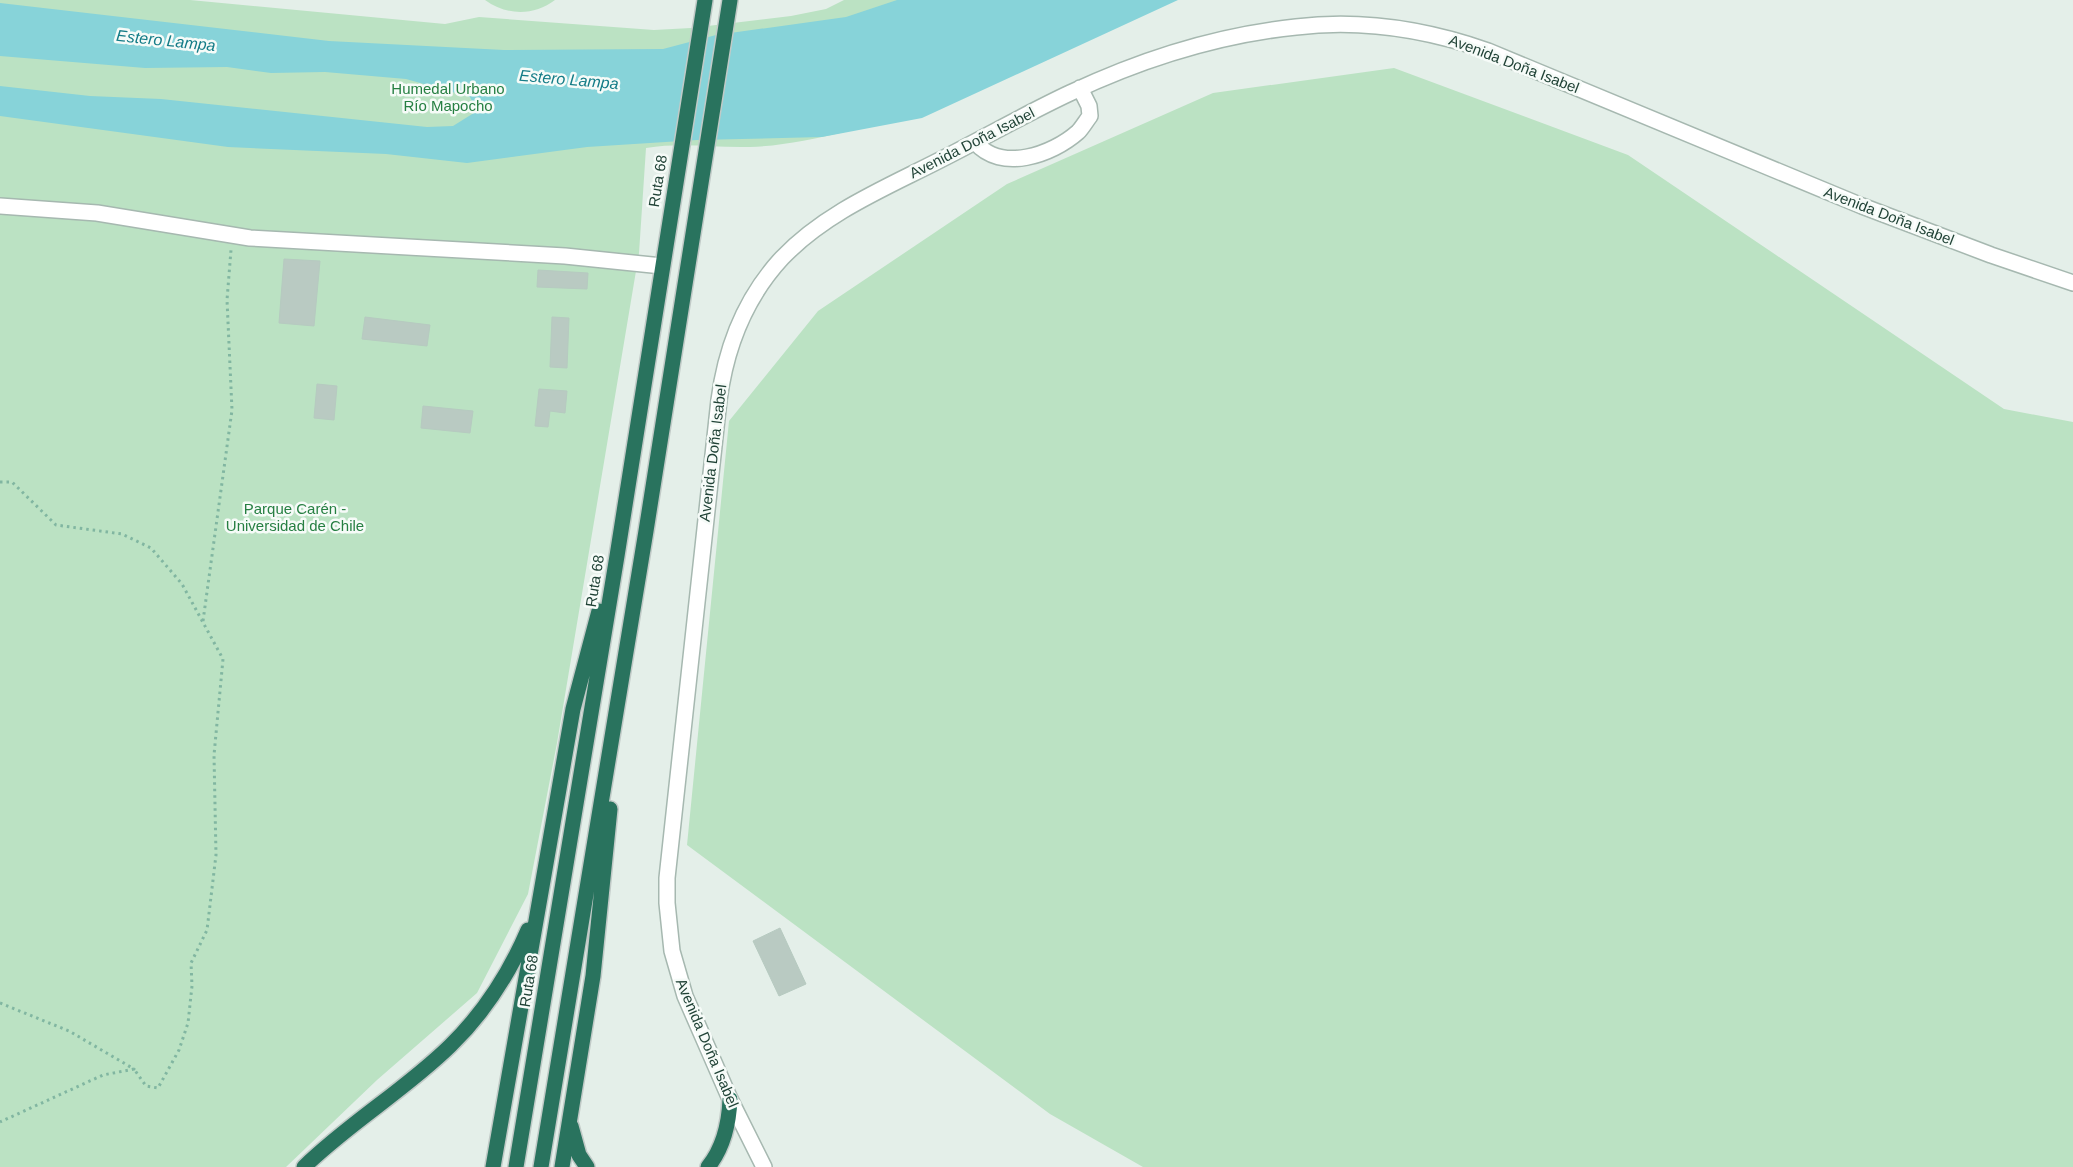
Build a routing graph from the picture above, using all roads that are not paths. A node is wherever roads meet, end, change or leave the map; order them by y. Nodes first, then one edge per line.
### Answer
1 (705, 0) edge
2 (730, 0) edge
3 (1080, 88) junction
4 (975, 142) junction
5 (0, 206) edge
6 (662, 266) junction
7 (2073, 284) edge
8 (617, 556) junction
9 (613, 738) junction
10 (537, 911) junction
11 (730, 1099) junction
12 (570, 1120) junction
13 (304, 1167) edge
14 (493, 1167) edge
15 (516, 1167) edge
16 (541, 1167) edge
17 (562, 1167) edge
18 (587, 1167) edge
19 (708, 1167) edge
20 (764, 1167) edge

1 - 6 highway, Ruta 68
2 - 9 highway
3 - 4 street, Avenida Doña Isabel
3 - 4 street
3 - 7 street, Avenida Doña Isabel
4 - 11 street, Avenida Doña Isabel
5 - 6 street
6 - 8 highway, Ruta 68
8 - 10 highway
8 - 15 highway, Ruta 68
9 - 12 highway
9 - 16 highway
10 - 13 highway
10 - 14 highway
11 - 19 highway
11 - 20 street, Avenida Doña Isabel
12 - 17 highway
12 - 18 highway

